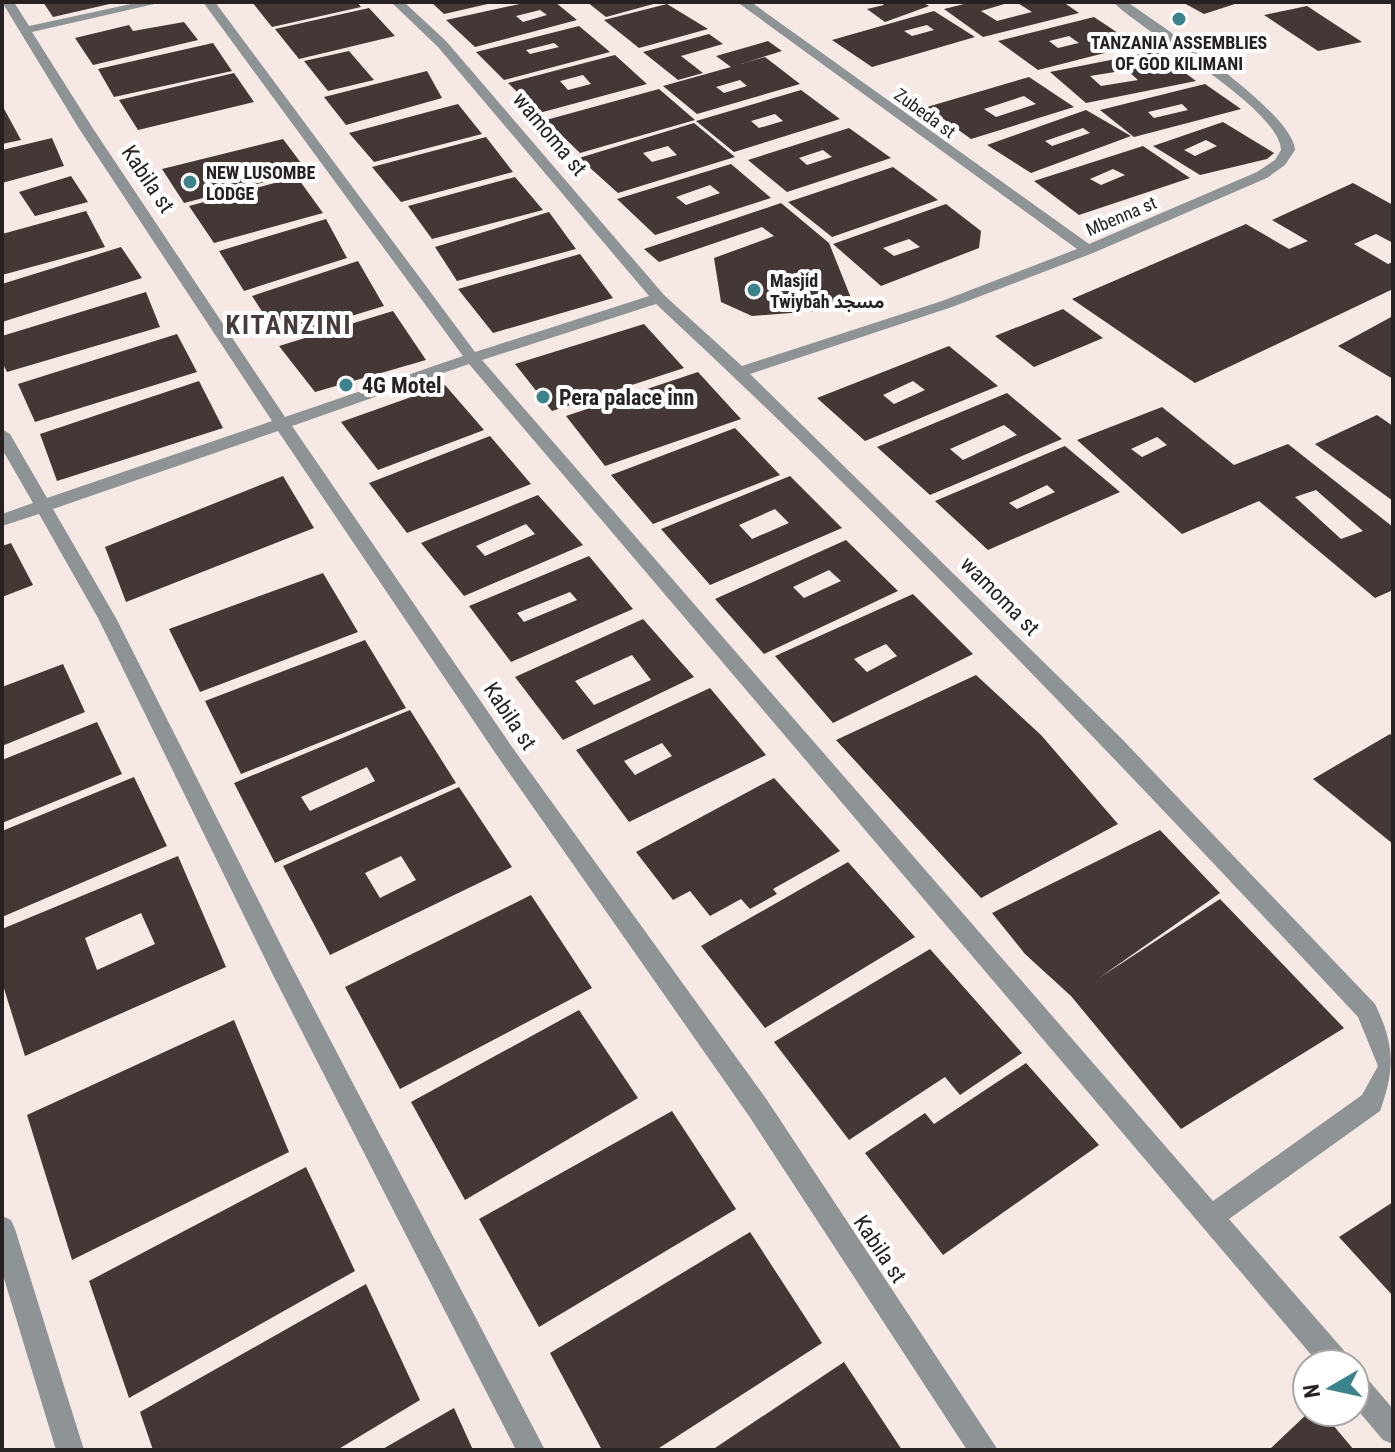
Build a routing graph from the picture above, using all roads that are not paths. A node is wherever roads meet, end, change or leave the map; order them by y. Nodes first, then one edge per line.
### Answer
1 (8, 2) edge
2 (157, 2) edge
3 (209, 2) edge
4 (397, 2) edge
5 (743, 2) edge
6 (1119, 2) edge
7 (25, 30) junction
8 (1088, 250) junction
9 (659, 298) junction
10 (472, 358) junction
11 (739, 372) junction
12 (282, 424) junction
13 (2, 434) edge
14 (43, 506) junction
15 (2, 520) edge
16 (1213, 1216) junction
17 (2, 1229) edge
18 (1324, 1348) edge
19 (1371, 1405) edge
20 (1393, 1430) edge
21 (70, 1450) edge
22 (531, 1450) edge
23 (984, 1450) edge

1 - 7 street, Kabila st
2 - 7 street
3 - 10 street
4 - 9 street, wamoma st
5 - 8 street, Zubeda st
6 - 8 street, Mbenna st
7 - 12 street, Kabila st
8 - 11 street, Mbenna st
9 - 10 street
9 - 11 street, wamoma st
10 - 12 street
10 - 16 street
11 - 16 street, wamoma st
12 - 14 street
12 - 23 street, Kabila st
13 - 14 street
14 - 15 street
14 - 22 street
16 - 18 street
17 - 21 street
19 - 20 street

